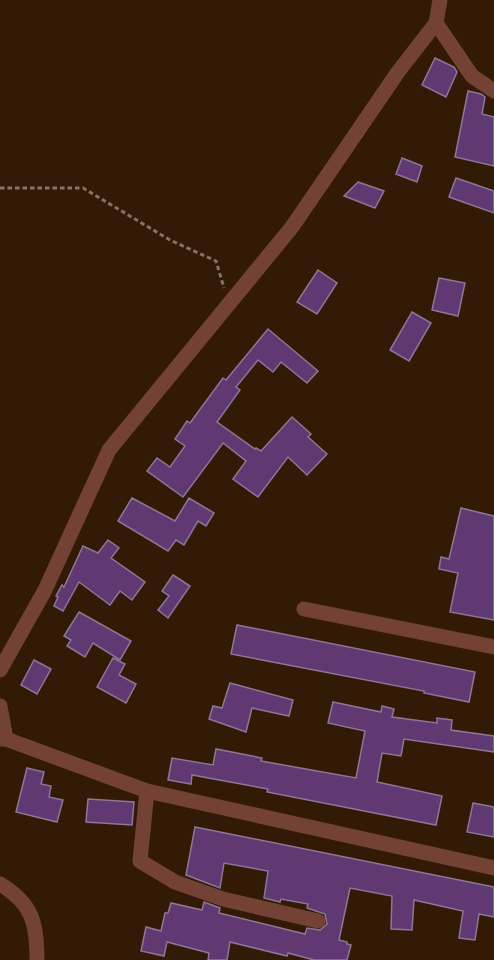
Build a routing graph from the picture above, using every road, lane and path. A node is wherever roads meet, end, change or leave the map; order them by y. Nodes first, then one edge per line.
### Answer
1 (440, 0) edge
2 (436, 22) junction
3 (494, 91) edge
4 (0, 188) edge
5 (229, 304) junction
6 (304, 609) dead end
7 (494, 647) edge
8 (0, 670) edge
9 (0, 706) edge
10 (3, 739) edge
11 (147, 790) junction
12 (494, 868) edge
13 (0, 884) edge
14 (318, 921) dead end
15 (38, 960) edge

1 - 2 street
2 - 3 street
2 - 5 street
4 - 5 path
5 - 8 street
6 - 7 street
9 - 10 street
10 - 11 street
11 - 12 street
11 - 14 street
13 - 15 street

